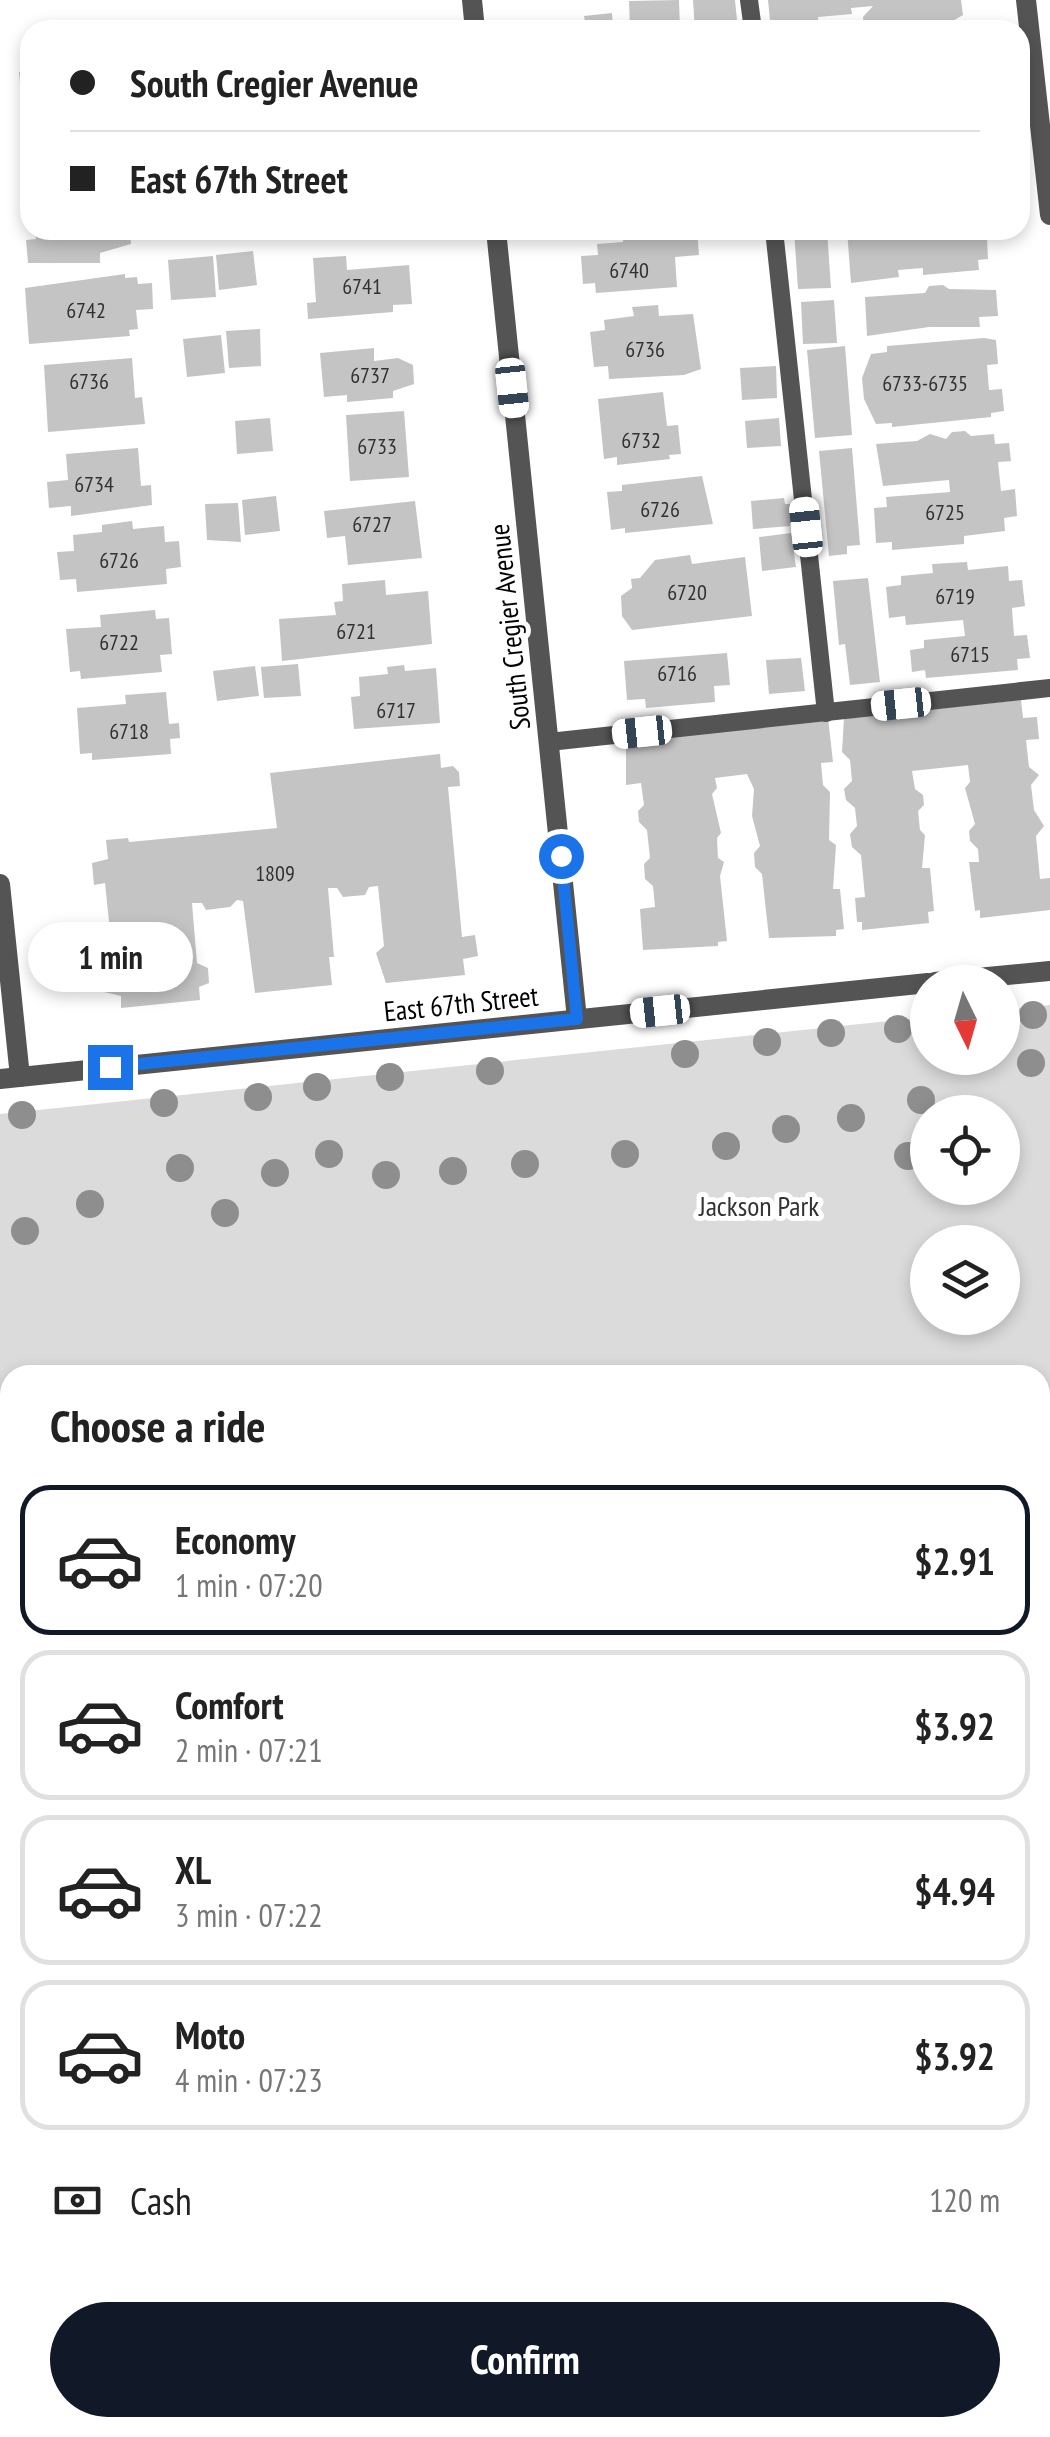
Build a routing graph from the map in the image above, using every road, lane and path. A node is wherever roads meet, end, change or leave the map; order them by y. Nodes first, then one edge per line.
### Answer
1 (1030, 36) edge
2 (1050, 215) edge
3 (497, 240) edge
4 (775, 240) edge
5 (1050, 688) edge
6 (826, 712) junction
7 (549, 742) junction
8 (0, 884) edge
9 (1050, 970) edge
10 (1020, 973) edge
11 (910, 985) edge
12 (577, 1019) junction
13 (10, 1078) edge

1 - 2 street
3 - 7 street, South Cregier Avenue
4 - 6 lane
5 - 6 lane
6 - 7 lane
7 - 12 street, South Cregier Avenue
8 - 13 street
9 - 10 street, East 67th Street
11 - 12 street, East 67th Street
12 - 13 street, East 67th Street

